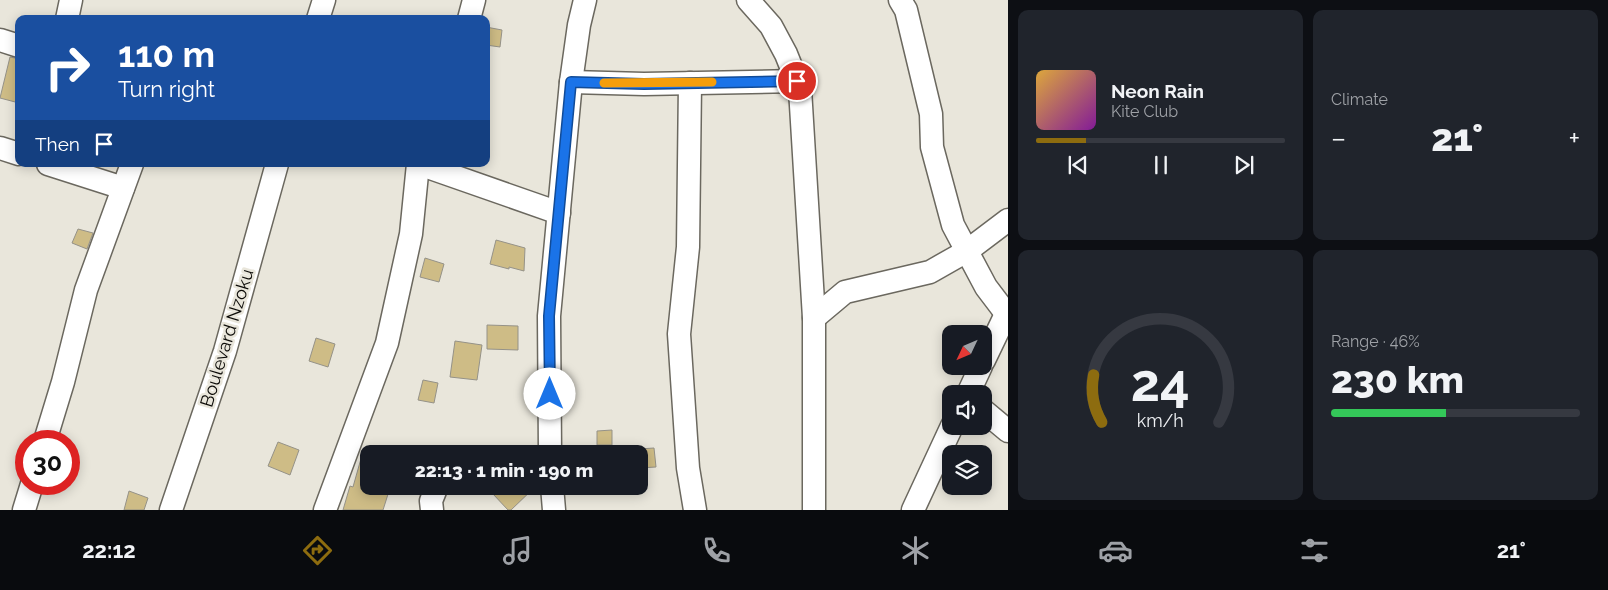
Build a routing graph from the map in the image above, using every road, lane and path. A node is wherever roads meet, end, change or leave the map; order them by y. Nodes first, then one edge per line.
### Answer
1 (71, 0) edge
2 (324, 0) edge
3 (474, 0) edge
4 (585, 0) edge
5 (748, 0) edge
6 (900, 0) edge
7 (68, 15) edge
8 (319, 15) edge
9 (470, 15) edge
10 (0, 40) edge
11 (15, 45) edge
12 (797, 81) junction
13 (571, 82) junction
14 (690, 82) junction
15 (0, 148) edge
16 (15, 153) edge
17 (57, 167) edge
18 (131, 167) edge
19 (276, 167) edge
20 (419, 167) edge
21 (428, 167) edge
22 (123, 188) junction
23 (559, 212) junction
24 (1008, 220) edge
25 (967, 250) junction
26 (1007, 313) edge
27 (814, 318) junction
28 (992, 344) edge
29 (992, 417) edge
30 (48, 430) edge
31 (1008, 431) edge
32 (948, 435) edge
33 (550, 445) edge
34 (29, 495) edge
35 (433, 495) edge
36 (552, 495) edge
37 (24, 510) edge
38 (171, 510) edge
39 (325, 510) edge
40 (432, 510) edge
41 (554, 510) edge
42 (695, 510) edge
43 (814, 510) edge
44 (913, 510) edge

1 - 7 street
2 - 8 street
3 - 9 street
4 - 13 street
5 - 12 street
6 - 25 street
10 - 11 street
12 - 14 street
12 - 27 street
13 - 14 street
13 - 23 street
14 - 42 street
15 - 16 street
17 - 22 street
18 - 22 street
19 - 38 street, Boulevard Nzoku
20 - 39 street
21 - 23 street
22 - 30 street
23 - 33 street
24 - 25 street
25 - 26 street
25 - 27 street
26 - 28 street
27 - 43 street
29 - 31 street
32 - 44 street
34 - 37 street
35 - 40 street
36 - 41 street

